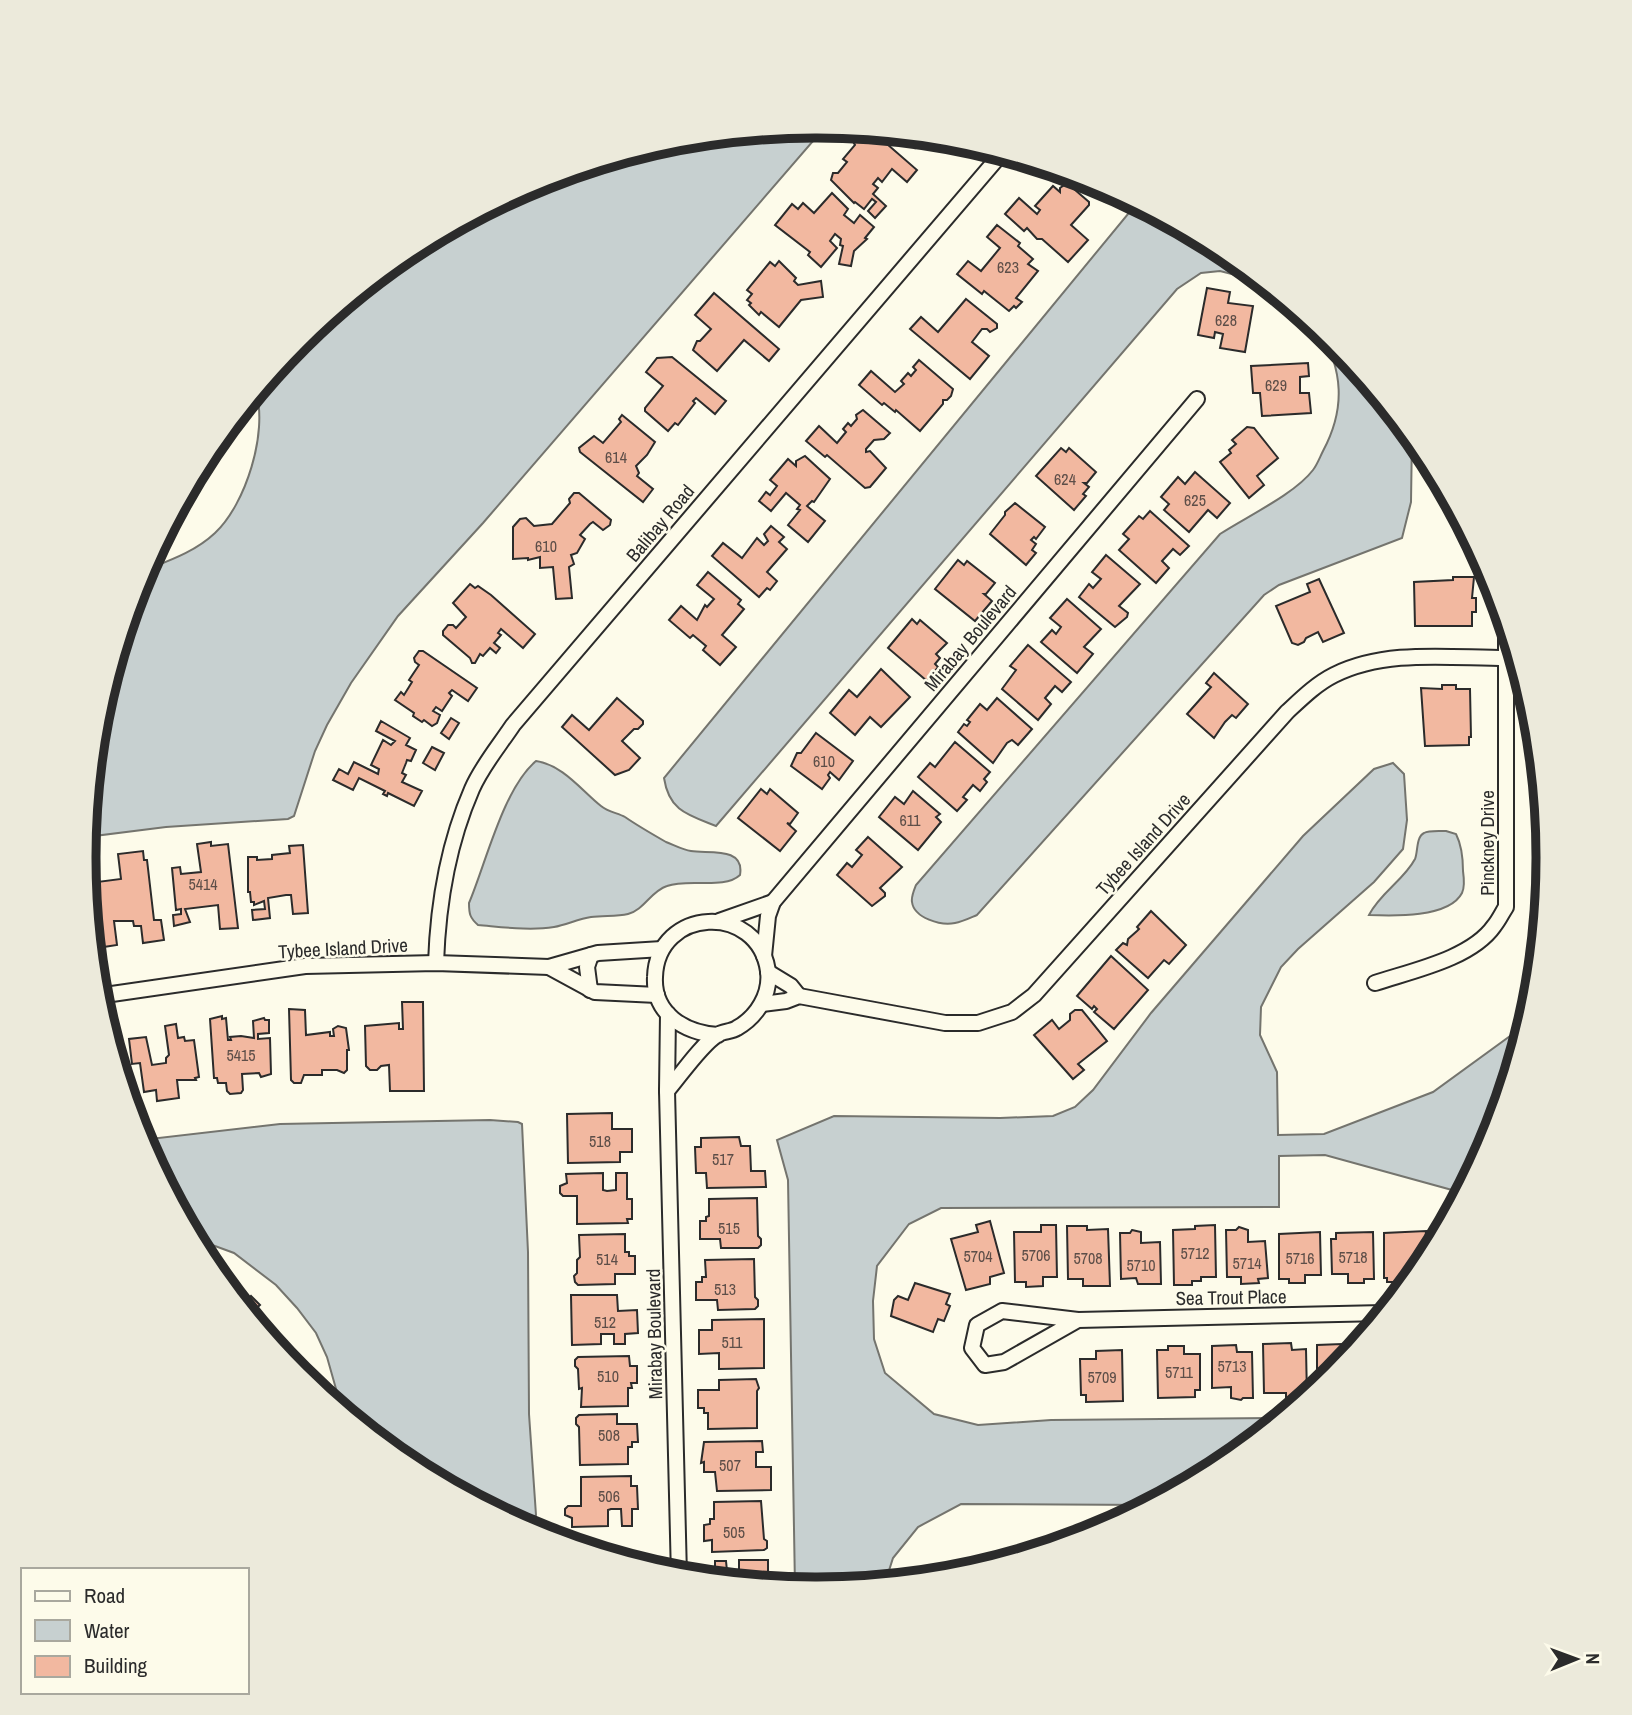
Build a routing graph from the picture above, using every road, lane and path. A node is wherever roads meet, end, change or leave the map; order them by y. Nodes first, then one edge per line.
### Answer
1 (996, 161) edge
2 (1197, 399) dead end
3 (1506, 654) edge
4 (1506, 658) junction
5 (773, 902) junction
6 (719, 921) junction
7 (662, 949) junction
8 (590, 955) junction
9 (764, 956) junction
10 (436, 963) junction
11 (549, 967) junction
12 (768, 972) junction
13 (1375, 983) dead end
14 (590, 990) junction
15 (109, 994) edge
16 (657, 995) junction
17 (799, 996) junction
18 (762, 1004) junction
19 (667, 1014) junction
20 (718, 1035) junction
21 (667, 1091) junction
22 (1373, 1313) edge
23 (1078, 1320) junction
24 (679, 1563) edge

1 - 10 street, Balibay Road
2 - 5 street, Mirabay Boulevard
3 - 4 street, Pinckney Drive
4 - 13 street, Pinckney Drive
4 - 17 street, Tybee Island Drive
5 - 6 street
5 - 9 street, Mirabay Boulevard
6 - 7 street
6 - 9 street, Mirabay Boulevard
7 - 8 street, Tybee Island Drive
7 - 16 street, Mirabay Boulevard
8 - 11 street, Tybee Island Drive
8 - 14 street
9 - 12 street, Mirabay Boulevard
10 - 11 street, Tybee Island Drive
10 - 15 street, Tybee Island Drive
11 - 14 street, Tybee Island Drive
12 - 17 street, Tybee Island Drive
12 - 18 street, Mirabay Boulevard
14 - 16 street, Tybee Island Drive
16 - 19 street, Mirabay Boulevard
17 - 18 street, Tybee Island Drive
18 - 20 street
19 - 20 street, Mirabay Boulevard
19 - 21 street, Mirabay Boulevard
20 - 21 street
21 - 24 street, Mirabay Boulevard
22 - 23 street, Sea Trout Place
23 - 23 street, Sea Trout Place

